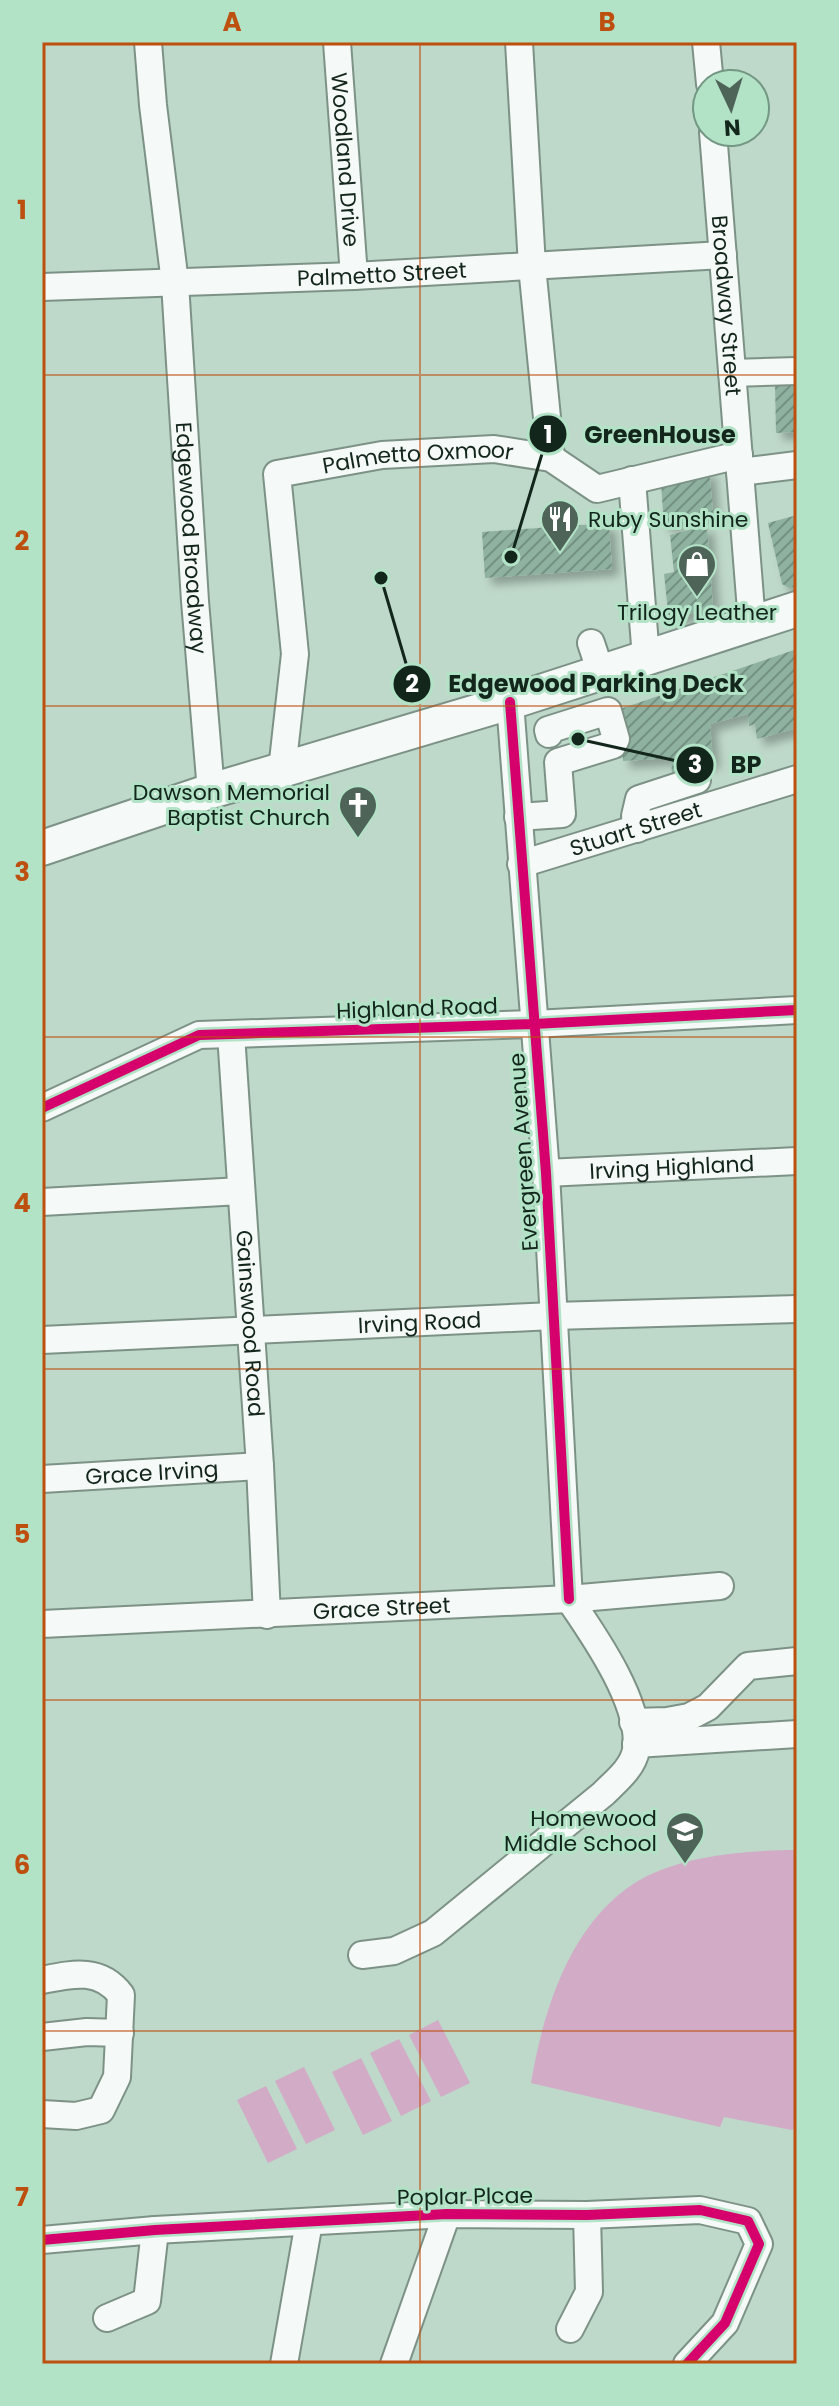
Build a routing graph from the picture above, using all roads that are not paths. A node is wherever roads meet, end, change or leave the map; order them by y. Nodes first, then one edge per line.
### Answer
1 (148, 42) edge
2 (337, 42) edge
3 (519, 42) edge
4 (706, 42) edge
5 (708, 68) edge
6 (714, 148) edge
7 (723, 255) junction
8 (532, 266) junction
9 (354, 276) junction
10 (175, 283) junction
11 (42, 287) edge
12 (797, 371) edge
13 (732, 373) junction
14 (551, 458) junction
15 (739, 463) junction
16 (797, 465) edge
17 (632, 480) junction
18 (797, 609) edge
19 (752, 623) junction
20 (646, 658) junction
21 (592, 665) junction
22 (545, 691) junction
23 (510, 702) junction
24 (591, 730) junction
25 (555, 744) junction
26 (514, 762) junction
27 (282, 770) junction
28 (797, 779) edge
29 (697, 780) dead end
30 (211, 791) junction
31 (518, 817) junction
32 (637, 829) junction
33 (42, 848) edge
34 (521, 864) junction
35 (797, 1010) edge
36 (534, 1024) junction
37 (231, 1034) junction
38 (42, 1108) edge
39 (797, 1161) edge
40 (546, 1173) junction
41 (241, 1191) junction
42 (42, 1202) edge
43 (797, 1309) edge
44 (553, 1316) junction
45 (249, 1329) junction
46 (42, 1340) edge
47 (260, 1466) junction
48 (42, 1479) edge
49 (720, 1586) dead end
50 (569, 1599) junction
51 (267, 1615) junction
52 (42, 1624) edge
53 (797, 1661) edge
54 (635, 1733) junction
55 (797, 1734) edge
56 (362, 1955) dead end
57 (42, 1980) edge
58 (120, 2033) junction
59 (42, 2037) edge
60 (42, 2114) edge
61 (447, 2214) junction
62 (587, 2215) junction
63 (309, 2222) junction
64 (155, 2230) junction
65 (42, 2240) edge
66 (107, 2318) dead end
67 (570, 2329) dead end
68 (398, 2362) edge
69 (284, 2364) edge
70 (687, 2364) edge

1 - 10 street, Edgewood Broadway
2 - 9 street, Woodland Drive
3 - 8 street
4 - 5 street
6 - 7 street, Broadway Street
7 - 8 street, Palmetto Street
7 - 13 street, Broadway Street
8 - 9 street, Palmetto Street
8 - 14 street
9 - 10 street, Palmetto Street
10 - 11 street, Palmetto Street
10 - 30 street, Edgewood Broadway
12 - 13 street
13 - 15 street, Broadway Street
14 - 17 street, Palmetto Oxmoor
14 - 27 street, Palmetto Oxmoor
15 - 16 street
15 - 17 street
15 - 19 street, Broadway Street
17 - 20 street
18 - 19 main road
19 - 20 main road
20 - 21 main road
21 - 22 main road
21 - 24 street
22 - 23 main road
22 - 25 street
23 - 26 street, Evergreen Avenue
23 - 27 main road
24 - 25 street
24 - 25 street
25 - 26 street
25 - 31 street
26 - 31 street, Evergreen Avenue
27 - 30 main road
28 - 32 street, Stuart Street
29 - 32 street
30 - 33 main road
31 - 34 street, Evergreen Avenue
32 - 34 street, Stuart Street
34 - 36 street, Evergreen Avenue
35 - 36 street, Highland Road
36 - 37 street, Highland Road
36 - 40 street, Evergreen Avenue
37 - 38 street, Highland Road
37 - 41 street, Gainswood Road
39 - 40 street, Irving Highland
40 - 44 street, Evergreen Avenue
41 - 42 street
41 - 45 street, Gainswood Road
43 - 44 street, Irving Road
44 - 45 street, Irving Road
44 - 50 street, Evergreen Avenue
45 - 46 street, Irving Road
45 - 47 street, Gainswood Road
47 - 48 street, Grace Irving
47 - 51 street, Gainswood Road
49 - 50 street, Grace Street
50 - 51 street, Grace Street
50 - 54 street
51 - 52 street, Grace Street
53 - 54 street
54 - 55 street
54 - 56 street
57 - 58 street
58 - 59 street
58 - 60 street
61 - 62 street, Poplar Plcae
61 - 63 street, Poplar Plcae
61 - 68 street
62 - 67 street
62 - 70 street, Poplar Plcae
63 - 64 street, Poplar Plcae
63 - 69 street
64 - 65 street, Poplar Plcae
64 - 66 street

